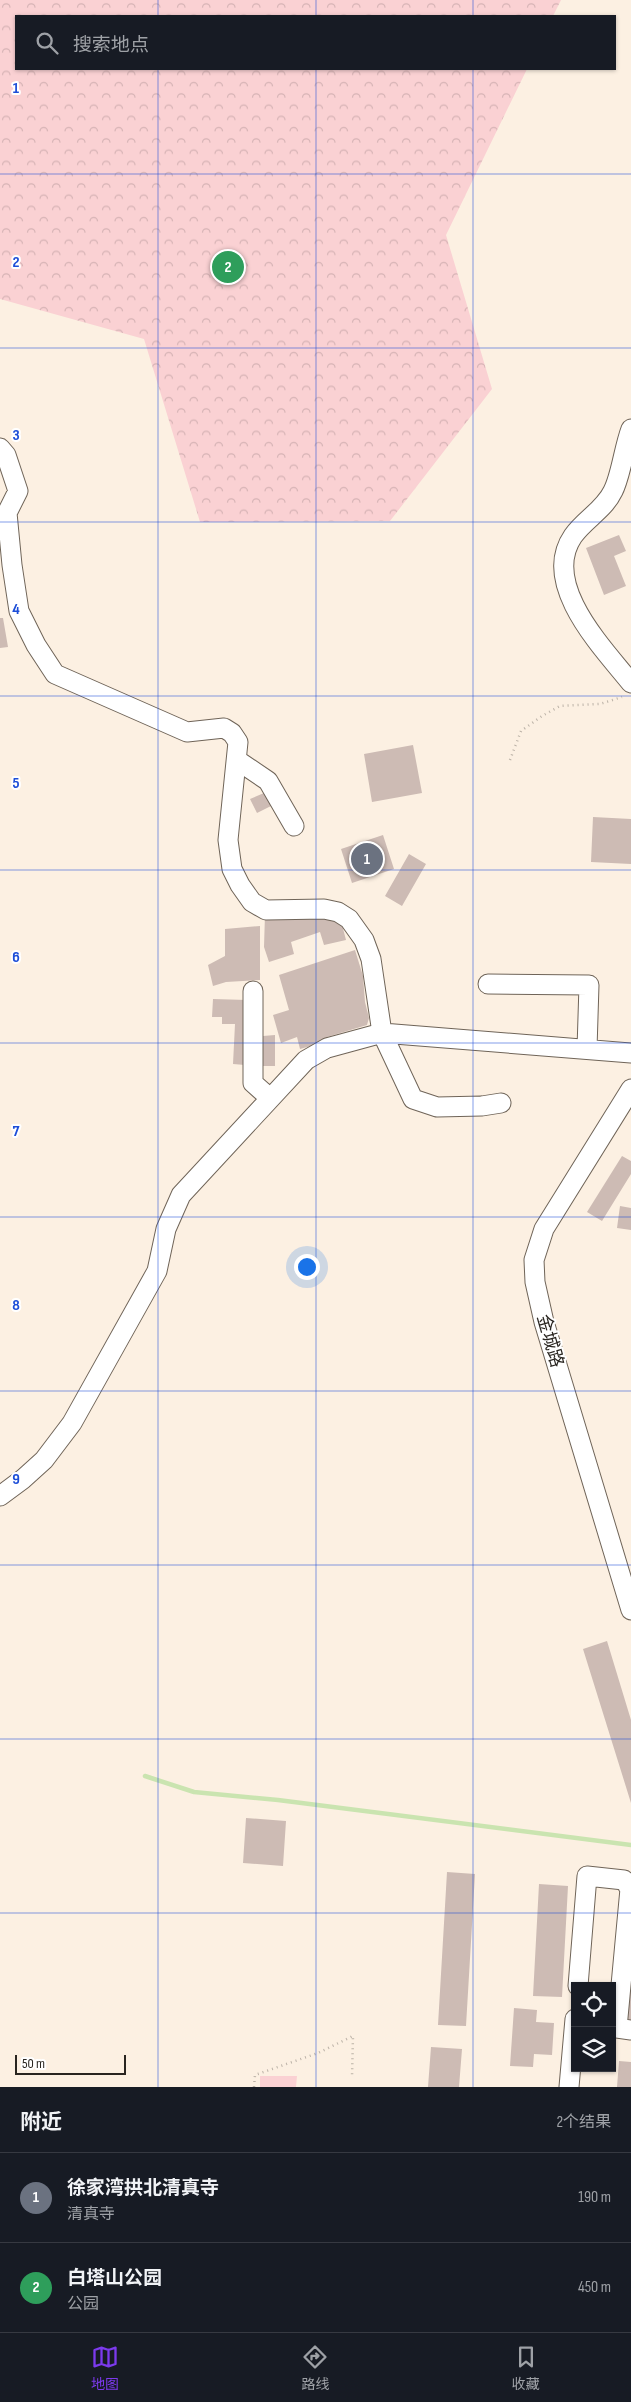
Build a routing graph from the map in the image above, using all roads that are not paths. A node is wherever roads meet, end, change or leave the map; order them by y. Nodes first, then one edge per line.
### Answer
1 (631, 429) edge
2 (0, 448) edge
3 (627, 690) edge
4 (237, 760) junction
5 (294, 826) dead end
6 (488, 984) dead end
7 (253, 991) dead end
8 (382, 1033) junction
9 (587, 1049) junction
10 (631, 1053) edge
11 (631, 1089) edge
12 (270, 1098) junction
13 (501, 1102) dead end
14 (0, 1496) edge
15 (631, 1610) edge
16 (578, 1982) edge
17 (574, 2027) edge
18 (631, 2030) edge
19 (569, 2087) edge

1 - 3 street
2 - 4 street
4 - 5 street
4 - 8 street
6 - 9 street
7 - 12 street
8 - 9 street
8 - 12 street
8 - 13 street
9 - 10 street
11 - 15 street, 金城路
12 - 14 street
16 - 18 street
17 - 19 street

